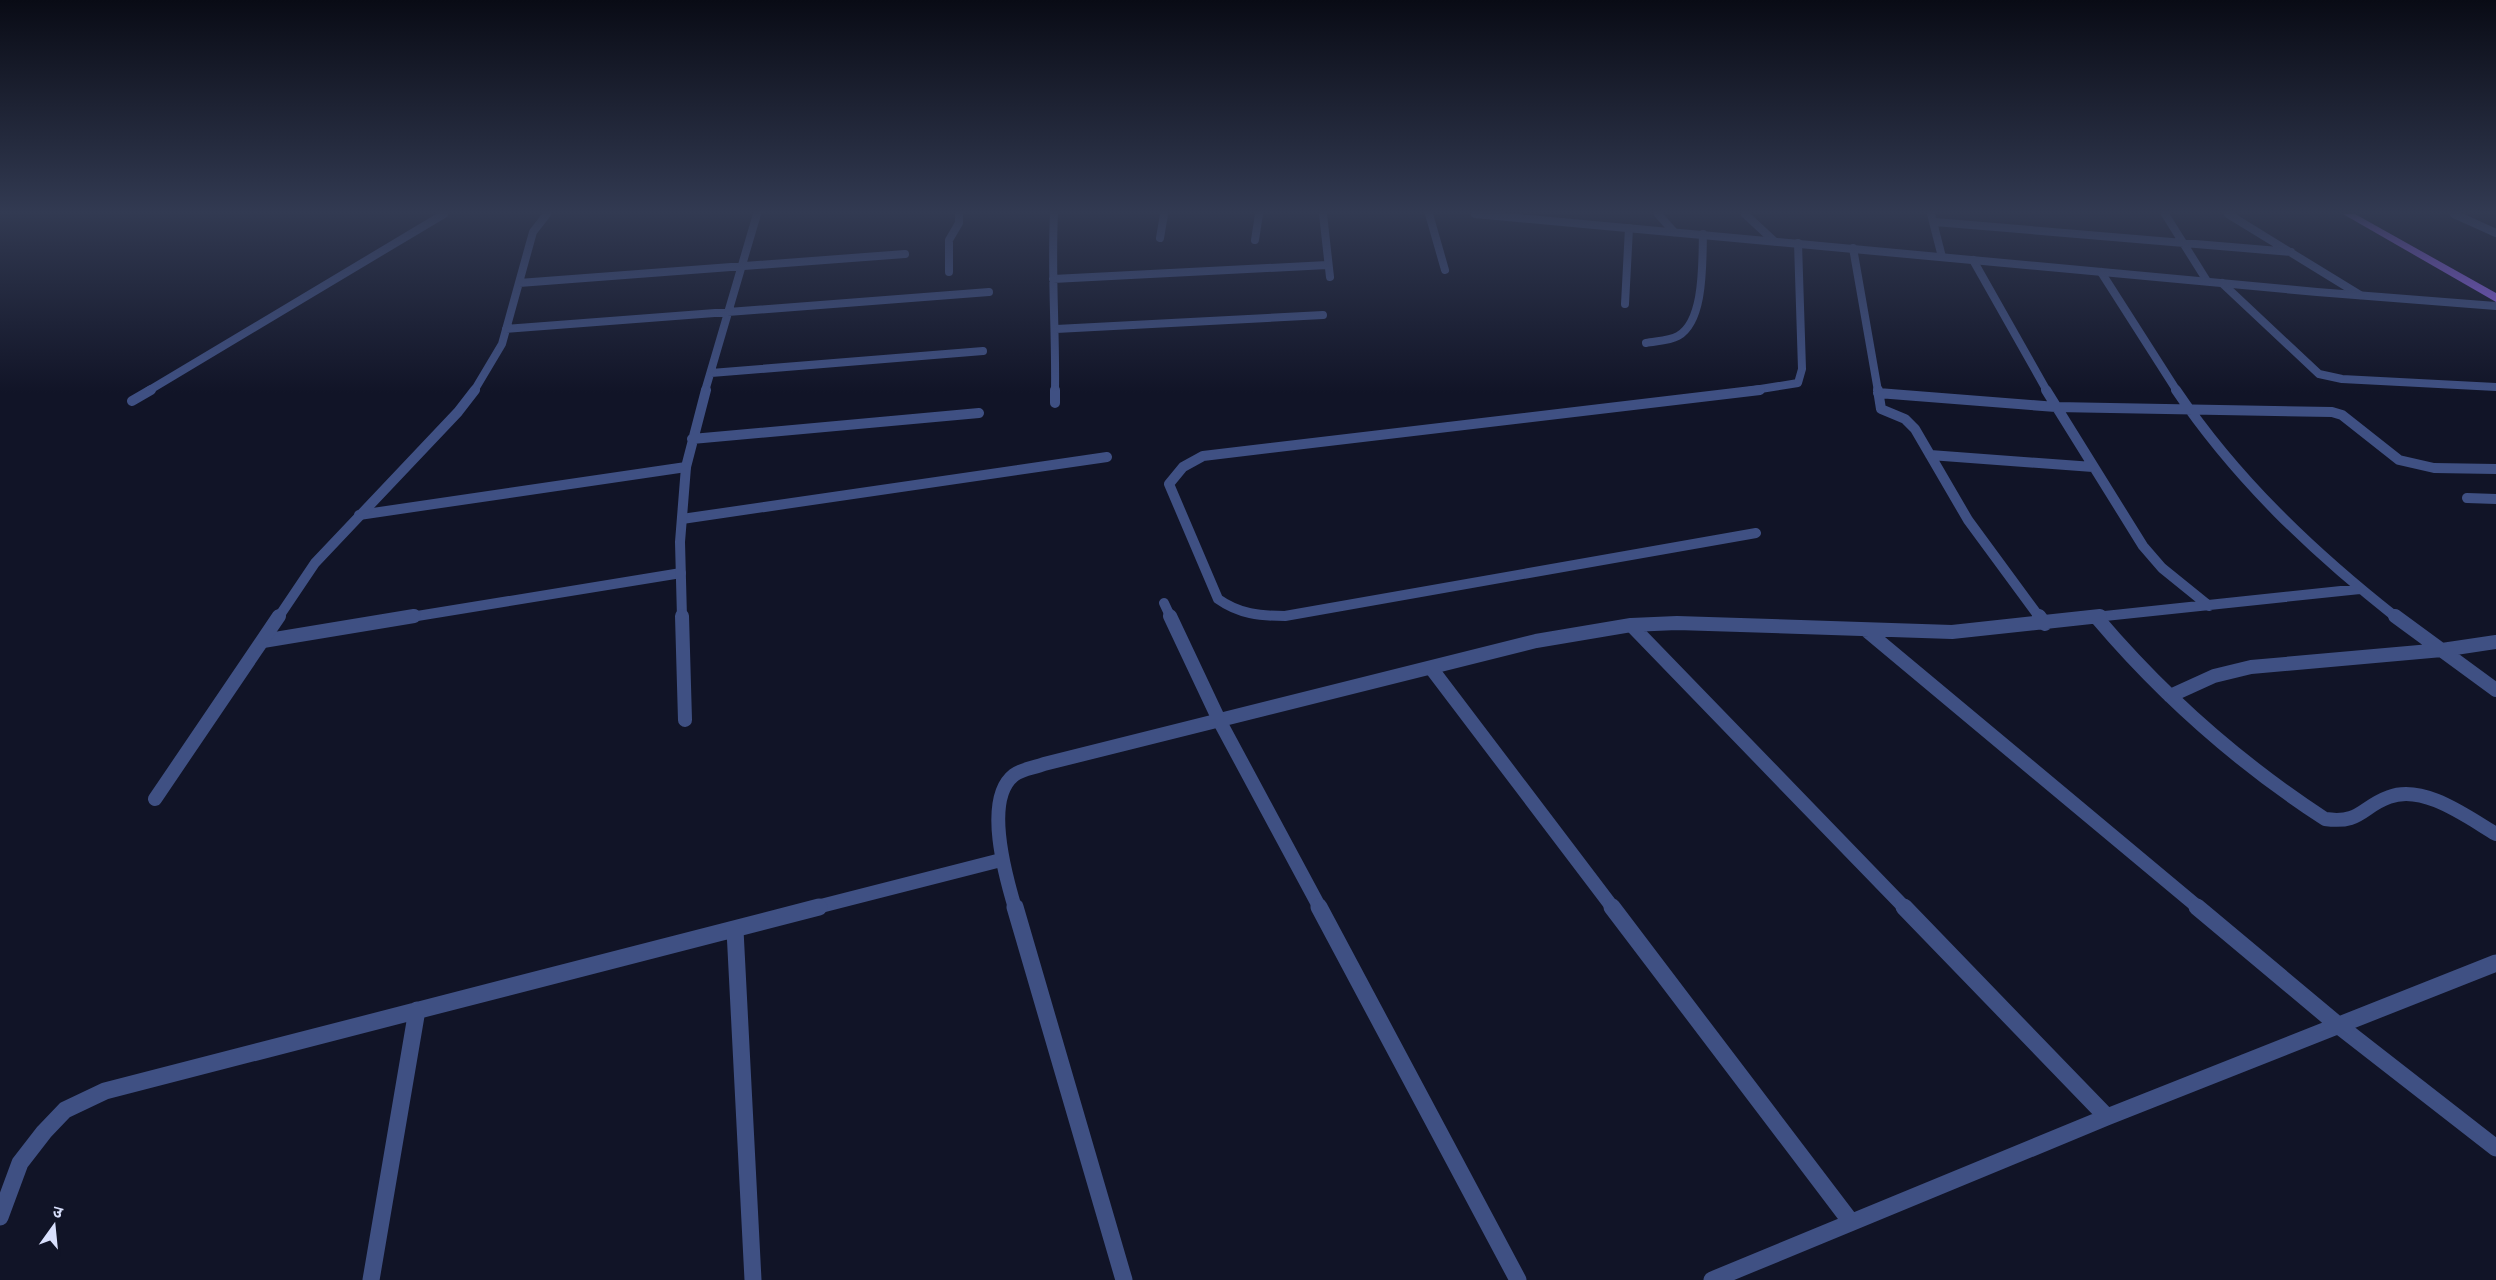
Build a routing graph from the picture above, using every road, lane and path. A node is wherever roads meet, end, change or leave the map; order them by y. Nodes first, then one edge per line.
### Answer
1 (344, 274) edge
2 (522, 274) edge
3 (634, 274) edge
4 (740, 274) edge
5 (1053, 274) edge
6 (1156, 274) edge
7 (1329, 274) edge
8 (1627, 274) edge
9 (1699, 274) edge
10 (1798, 274) edge
11 (1857, 274) edge
12 (1981, 274) edge
13 (2102, 274) edge
14 (2121, 274) edge
15 (2202, 274) edge
16 (2326, 274) edge
17 (2453, 274) edge
18 (1330, 277) dead end
19 (1053, 279) junction
20 (2207, 281) junction
21 (519, 283) junction
22 (2222, 283) junction
23 (989, 292) dead end
24 (2360, 295) junction
25 (2496, 298) edge
26 (1625, 304) dead end
27 (2496, 306) edge
28 (729, 312) junction
29 (1323, 315) dead end
30 (506, 329) junction
31 (1056, 329) junction
32 (1646, 343) dead end
33 (982, 351) dead end
34 (711, 373) junction
35 (2496, 387) edge
36 (1878, 393) junction
37 (132, 401) dead end
38 (1055, 403) dead end
39 (2056, 407) junction
40 (2191, 411) junction
41 (979, 413) dead end
42 (692, 439) junction
43 (1930, 455) junction
44 (1107, 457) dead end
45 (686, 467) junction
46 (2093, 467) junction
47 (2496, 469) edge
48 (2467, 498) dead end
49 (2496, 499) edge
50 (359, 515) junction
51 (682, 519) junction
52 (1756, 533) dead end
53 (681, 573) junction
54 (2360, 589) junction
55 (1164, 603) dead end
56 (2209, 606) junction
57 (2097, 618) junction
58 (2045, 624) junction
59 (1631, 625) junction
60 (1867, 631) junction
61 (263, 641) junction
62 (2496, 642) edge
63 (2442, 650) junction
64 (1431, 668) junction
65 (2496, 690) edge
66 (2169, 696) junction
67 (685, 720) dead end
68 (1220, 722) junction
69 (155, 799) dead end
70 (2496, 834) edge
71 (1001, 860) junction
72 (735, 930) junction
73 (2496, 963) edge
74 (417, 1010) junction
75 (2338, 1025) junction
76 (2107, 1117) junction
77 (2496, 1148) edge
78 (7, 1180) edge
79 (0, 1217) edge
80 (1851, 1222) junction
81 (371, 1280) edge
82 (753, 1280) edge
83 (1124, 1280) edge
84 (1518, 1280) edge
85 (1712, 1280) edge

1 - 37 street
2 - 21 street
3 - 21 street
4 - 28 street
5 - 19 street
6 - 19 street
7 - 18 street
8 - 26 street
9 - 32 street
10 - 52 street
11 - 36 street
12 - 39 street
13 - 40 street
14 - 20 street
15 - 20 street
16 - 24 street
17 - 25 main road
19 - 31 street
20 - 22 street
21 - 30 street
22 - 24 street
22 - 35 street
23 - 28 street
24 - 27 street
28 - 30 street
28 - 34 street
29 - 31 street
30 - 50 street
31 - 38 street
33 - 34 street
34 - 42 street
36 - 39 street
36 - 43 street
39 - 40 street
39 - 46 street
40 - 47 street
40 - 54 street
41 - 42 street
42 - 45 street
43 - 46 street
43 - 58 street
44 - 51 street
45 - 50 street
45 - 51 street
46 - 56 street
48 - 49 street
50 - 61 street
51 - 53 street
53 - 61 street
53 - 67 street
54 - 56 street
54 - 63 street
55 - 68 street
56 - 57 street
57 - 58 street
57 - 66 street
58 - 60 street
59 - 60 street
59 - 64 street
59 - 76 street
60 - 75 street
61 - 69 street
62 - 63 street
63 - 65 street
63 - 66 street
64 - 68 street
64 - 80 street
66 - 70 street
68 - 71 street
68 - 84 street
71 - 72 street
71 - 83 street
72 - 74 street
72 - 82 street
73 - 75 street
74 - 78 street
74 - 81 street
75 - 76 street
75 - 77 street
76 - 80 street
78 - 79 street
80 - 85 street

